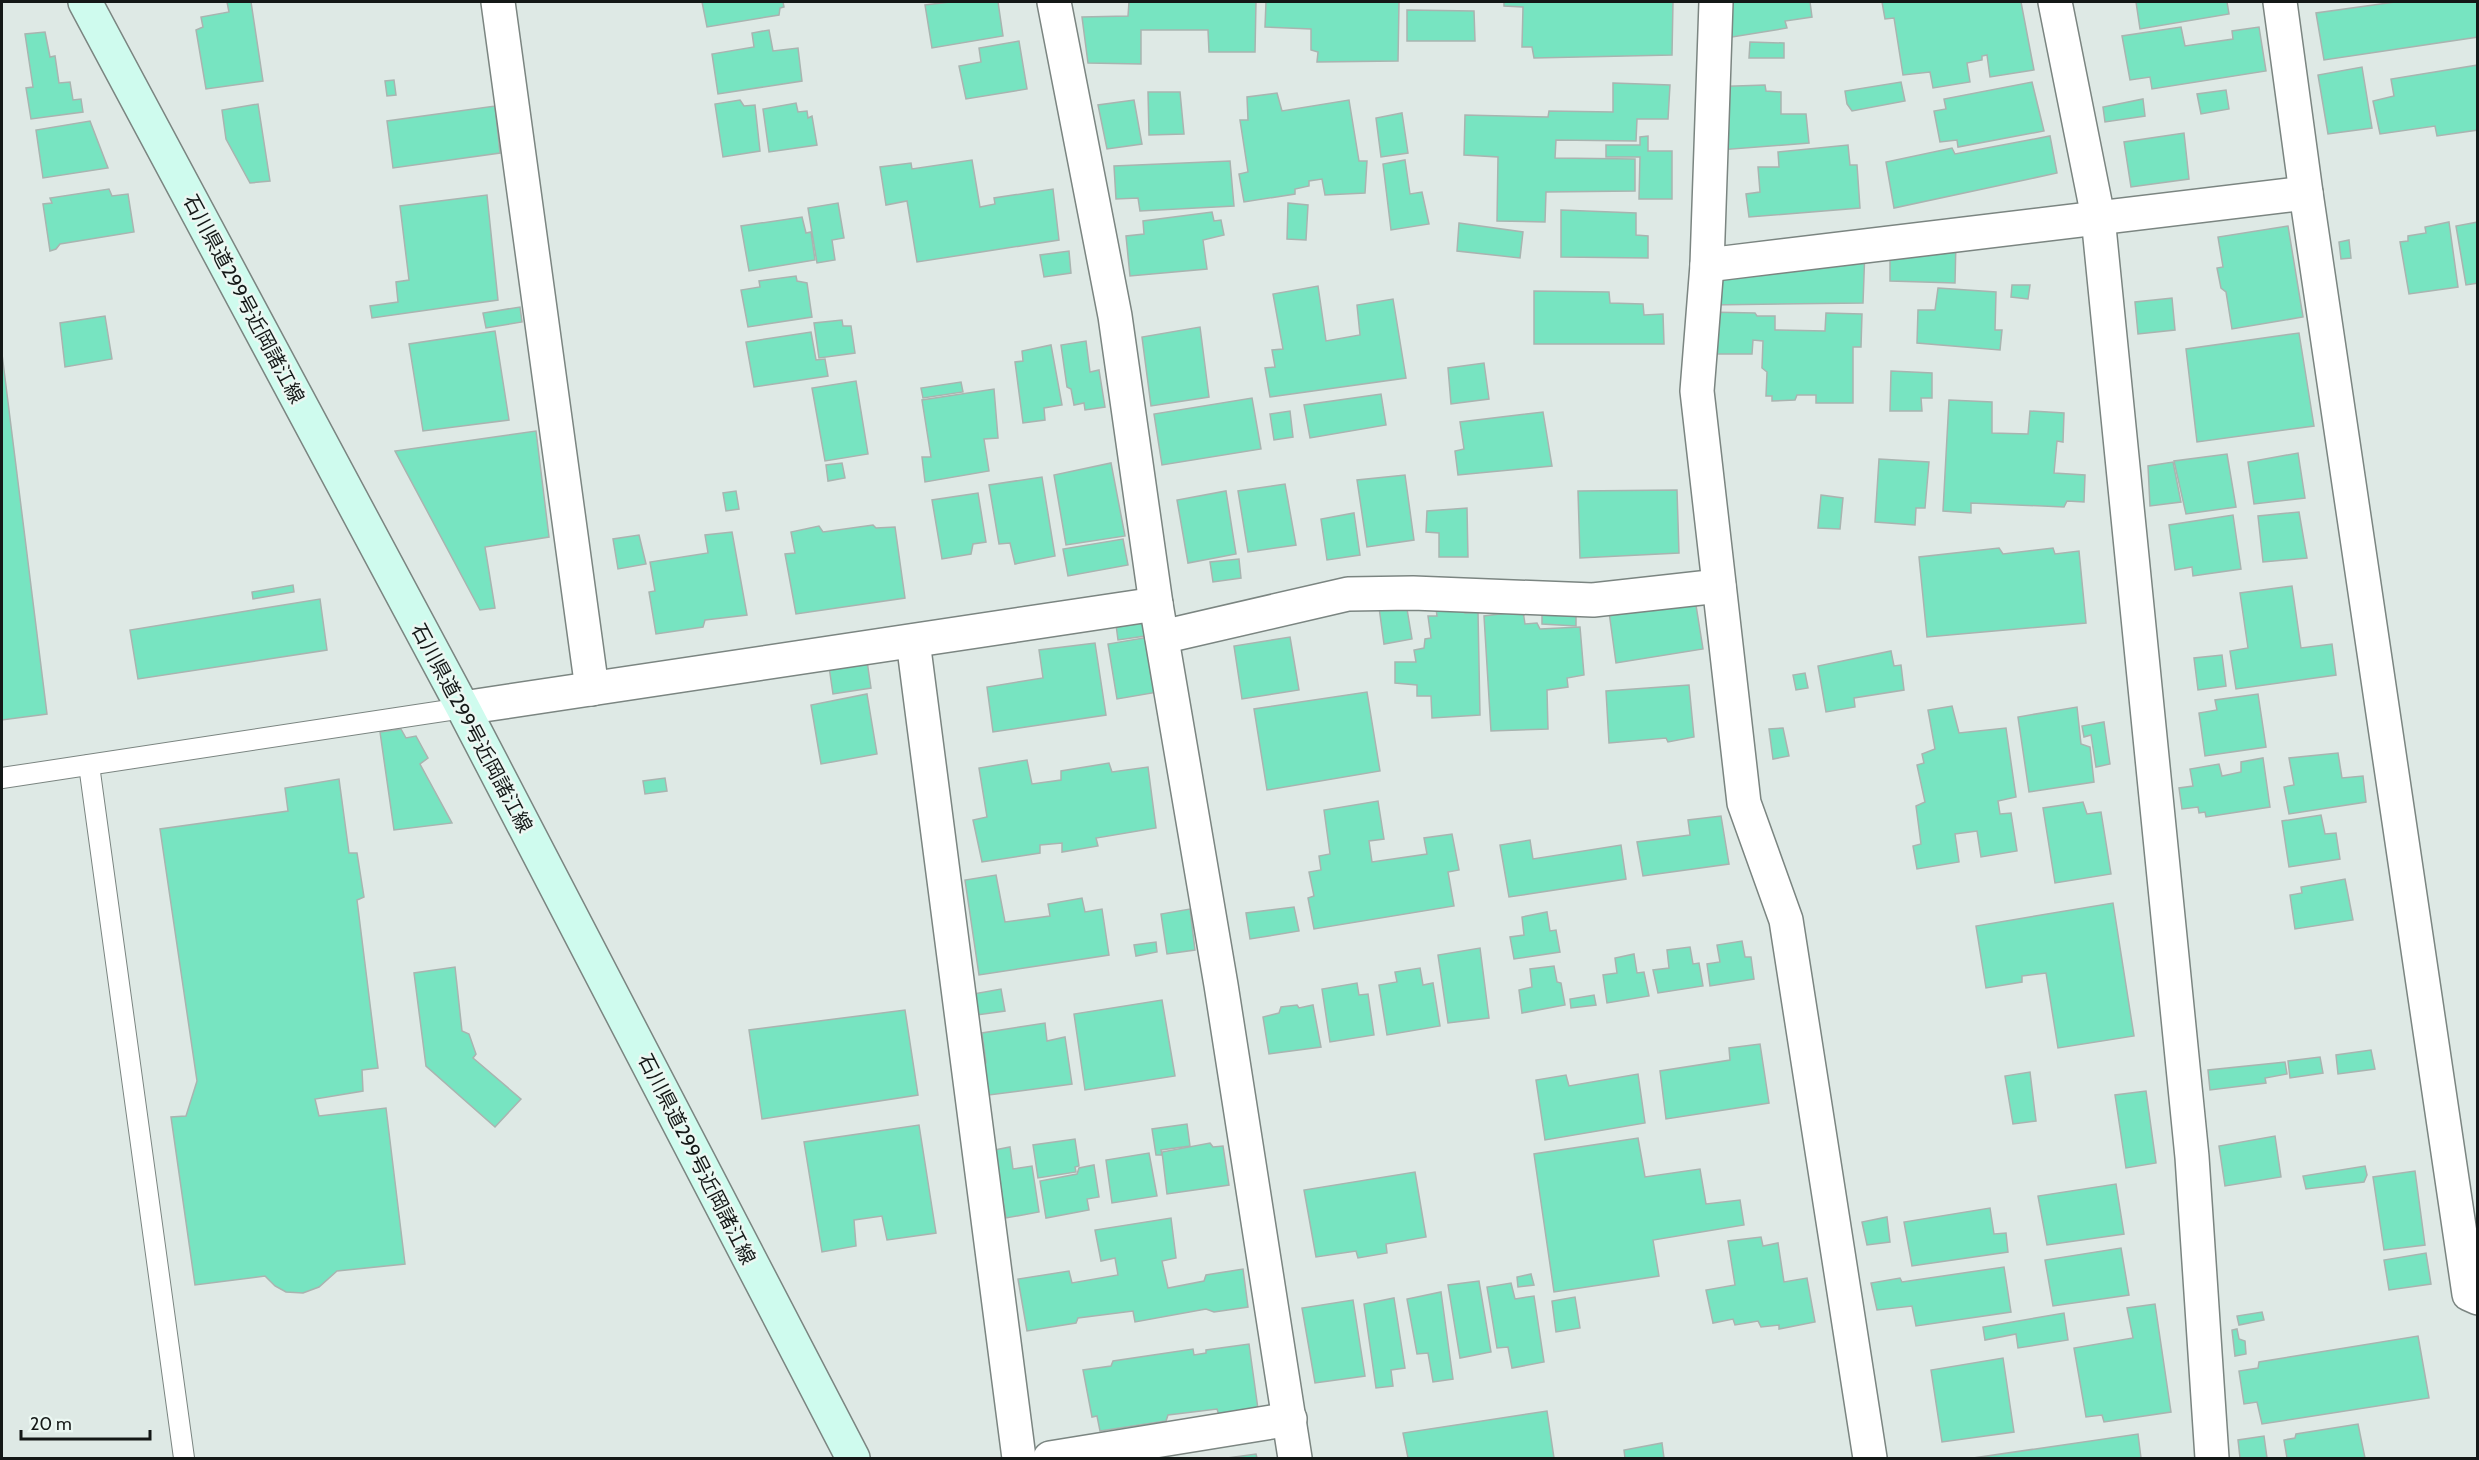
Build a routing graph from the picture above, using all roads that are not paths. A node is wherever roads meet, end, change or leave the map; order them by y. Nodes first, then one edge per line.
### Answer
1 (85, 2) edge
2 (498, 2) edge
3 (1054, 2) edge
4 (1716, 2) edge
5 (2055, 2) edge
6 (2280, 2) edge
7 (2306, 193) junction
8 (2098, 217) junction
9 (1707, 265) junction
10 (1719, 586) junction
11 (1156, 604) junction
12 (1162, 637) junction
13 (913, 641) junction
14 (592, 689) junction
15 (463, 708) junction
16 (89, 765) junction
17 (2, 778) edge
18 (2478, 1298) edge
19 (1290, 1419) junction
20 (184, 1458) edge
21 (853, 1458) edge
22 (1020, 1458) edge
23 (1050, 1458) edge
24 (1295, 1458) edge
25 (1870, 1458) edge
26 (2212, 1458) edge

1 - 15 main road, 石川県道299号近岡諸江線
2 - 14 street
3 - 11 street
4 - 9 street
5 - 8 street
6 - 7 street
7 - 8 street
7 - 18 street
8 - 9 street
8 - 26 street
9 - 10 street
10 - 12 street
10 - 25 street
11 - 12 street
11 - 13 street
12 - 19 street
13 - 14 street
13 - 22 street
14 - 15 street
15 - 16 lane
15 - 21 main road, 石川県道299号近岡諸江線
16 - 17 lane
16 - 20 lane
19 - 23 street
19 - 24 street

